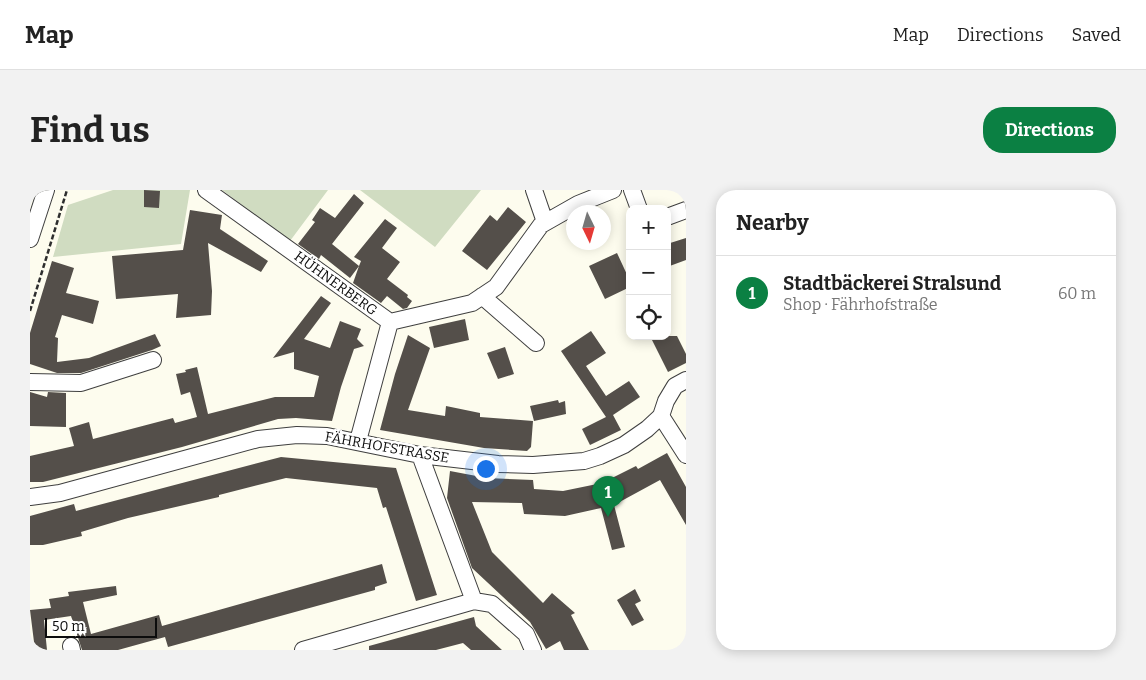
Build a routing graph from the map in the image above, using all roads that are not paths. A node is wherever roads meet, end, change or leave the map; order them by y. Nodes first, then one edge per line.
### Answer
1 (46, 190) edge
2 (206, 190) edge
3 (534, 190) edge
4 (613, 190) edge
5 (632, 190) edge
6 (638, 205) edge
7 (686, 210) edge
8 (671, 216) edge
9 (545, 222) junction
10 (30, 239) edge
11 (482, 296) junction
12 (390, 322) junction
13 (536, 343) dead end
14 (153, 360) dead end
15 (686, 380) edge
16 (30, 382) edge
17 (661, 416) junction
18 (358, 441) junction
19 (420, 455) junction
20 (686, 455) edge
21 (30, 497) edge
22 (474, 601) junction
23 (306, 649) edge
24 (533, 650) edge

1 - 10 street
2 - 12 street, HÜHNERBERG
3 - 9 street
4 - 9 street
5 - 6 street
7 - 8 street
9 - 11 street
11 - 12 street
11 - 13 street
12 - 18 street, HÜHNERBERG
14 - 16 street
15 - 17 street, FÄHRHOFSTRASSE
17 - 19 street, FÄHRHOFSTRASSE
17 - 20 street
18 - 19 street, FÄHRHOFSTRASSE
18 - 21 street, FÄHRHOFSTRASSE
19 - 22 street
22 - 23 street
22 - 24 street

